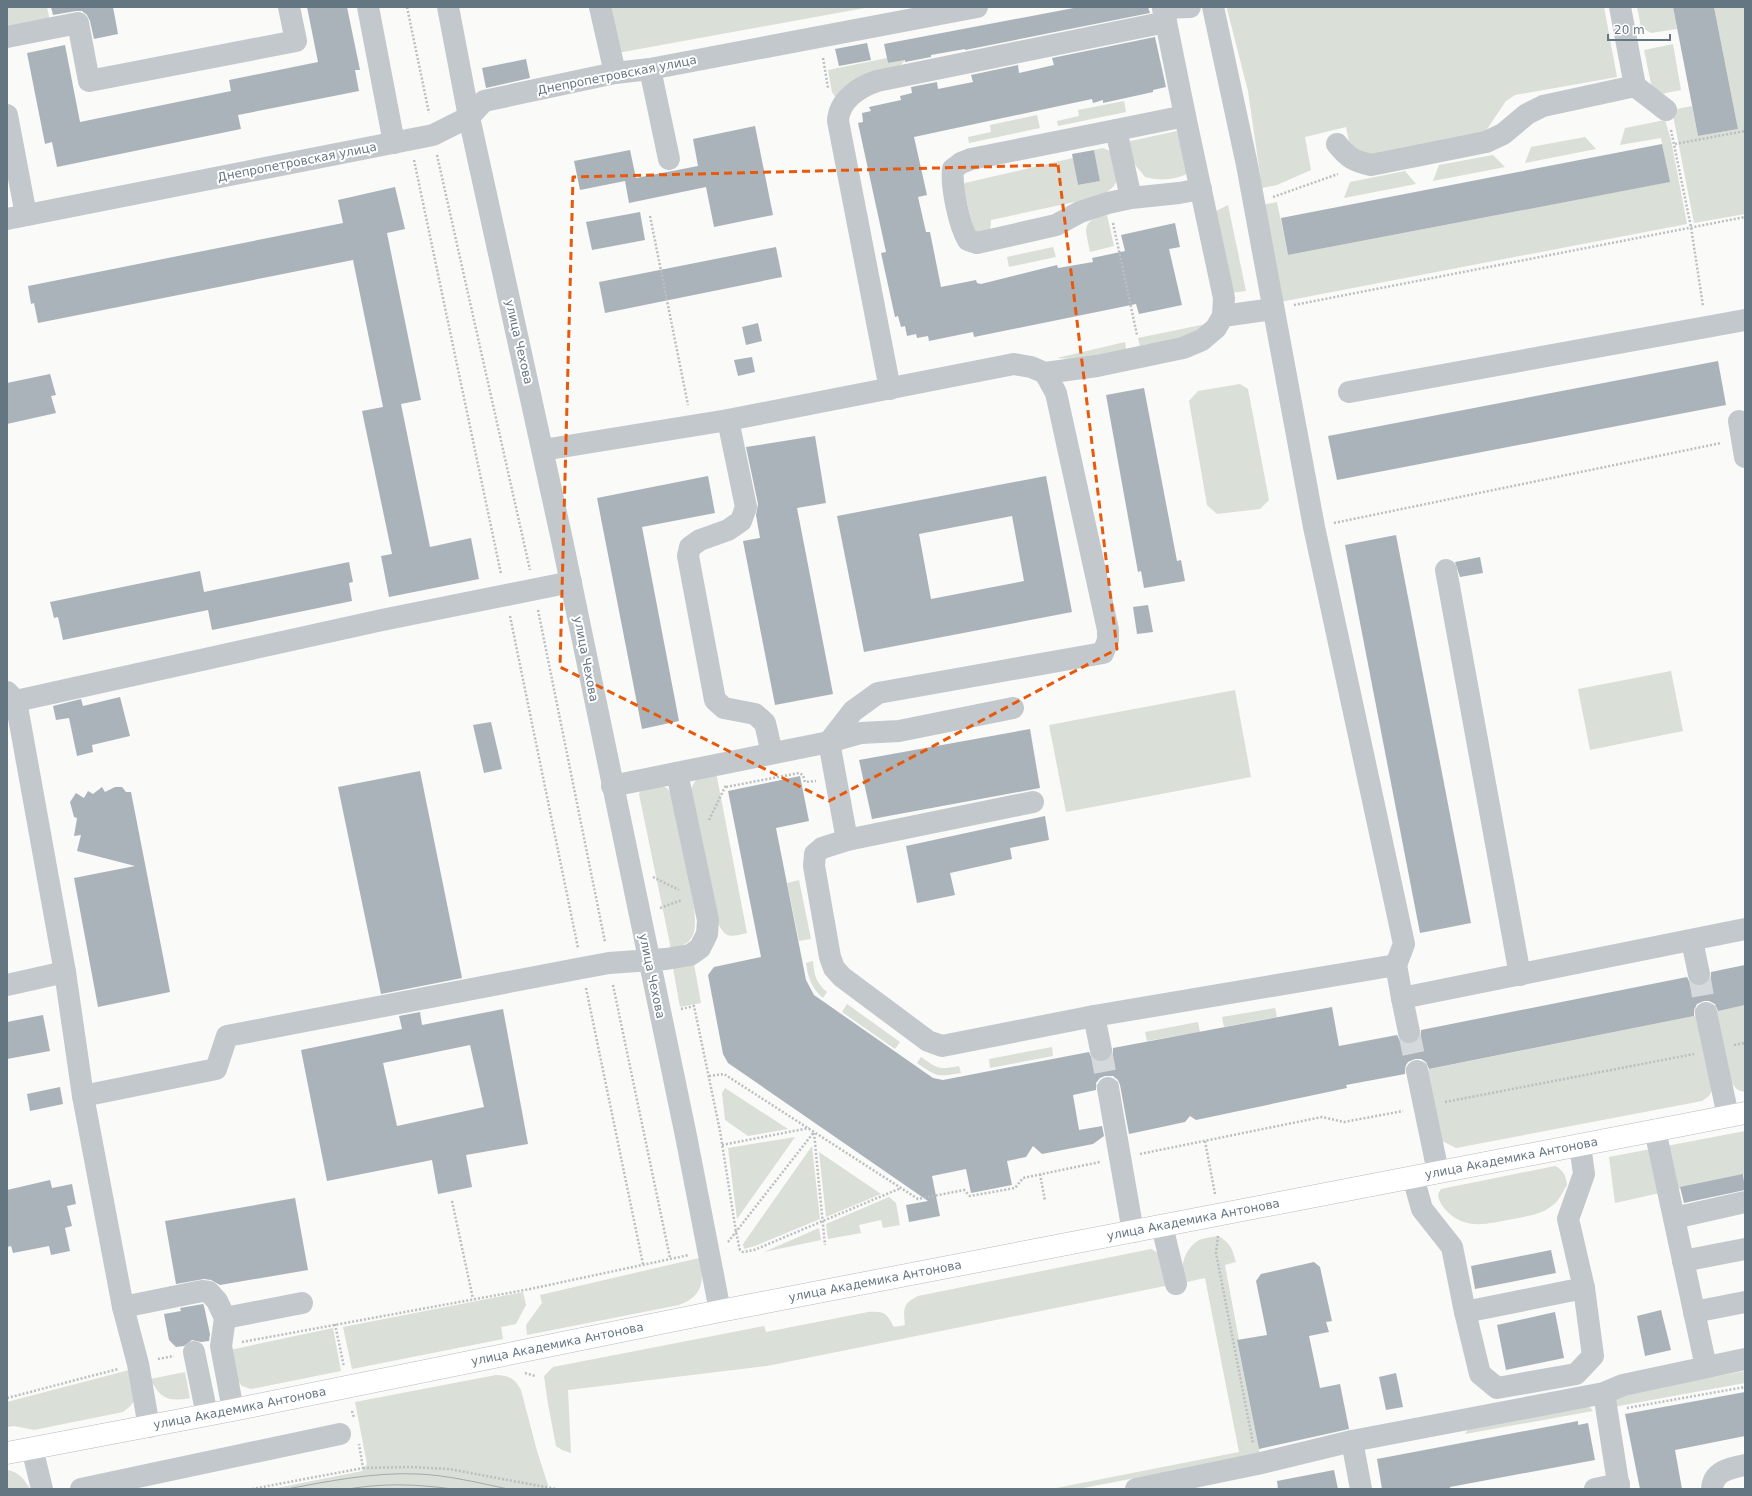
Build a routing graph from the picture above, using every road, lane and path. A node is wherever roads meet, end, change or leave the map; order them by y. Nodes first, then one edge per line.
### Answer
1 (289, 7) edge
2 (368, 7) edge
3 (407, 7) edge
4 (448, 7) edge
5 (600, 7) edge
6 (977, 7) edge
7 (1190, 7) edge
8 (1213, 7) edge
9 (1620, 7) edge
10 (1164, 12) edge
11 (7, 37) edge
12 (824, 62) dead end
13 (650, 69) junction
14 (615, 73) junction
15 (826, 77) dead end
16 (1635, 86) junction
17 (1666, 110) joint
18 (7, 115) edge
19 (1185, 116) junction
20 (469, 117) junction
21 (1116, 130) junction
22 (1745, 131) edge
23 (433, 135) junction
24 (402, 141) junction
25 (1337, 144) dead end
26 (1675, 144) junction
27 (669, 159) dead end
28 (1357, 162) junction
29 (1201, 189) junction
30 (1274, 197) dead end
31 (1131, 198) junction
32 (1108, 203) junction
33 (650, 216) dead end
34 (17, 217) edge
35 (1745, 217) edge
36 (1691, 227) junction
37 (1273, 309) junction
38 (1223, 316) junction
39 (1745, 320) edge
40 (1706, 327) junction
41 (1137, 335) dead end
42 (1045, 373) junction
43 (890, 389) junction
44 (1349, 392) dead end
45 (728, 420) junction
46 (692, 426) junction
47 (1742, 439) edge
48 (543, 450) junction
49 (1314, 527) junction
50 (1446, 570) dead end
51 (570, 582) junction
52 (534, 589) junction
53 (505, 595) junction
54 (12, 696) edge
55 (1013, 708) dead end
56 (829, 742) junction
57 (772, 753) junction
58 (722, 763) junction
59 (677, 773) junction
60 (836, 778) junction
61 (612, 786) junction
62 (726, 787) junction
63 (1033, 802) dead end
64 (708, 822) dead end
65 (847, 840) junction
66 (649, 874) dead end
67 (697, 895) junction
68 (656, 910) dead end
69 (1745, 929) edge
70 (1692, 941) junction
71 (648, 960) junction
72 (609, 963) junction
73 (1396, 965) junction
74 (582, 968) junction
75 (65, 972) junction
76 (1699, 974) tunnel mouth
77 (1520, 975) junction
78 (7, 985) edge
79 (1402, 998) junction
80 (1706, 1013) tunnel mouth
81 (1094, 1016) junction
82 (1409, 1032) tunnel mouth
83 (1745, 1043) edge
84 (1101, 1050) tunnel mouth
85 (1714, 1050) junction
86 (1417, 1071) tunnel mouth
87 (709, 1076) dead end
88 (1108, 1088) tunnel mouth
89 (83, 1096) junction
90 (1424, 1107) junction
91 (1737, 1115) edge
92 (809, 1128) junction
93 (1655, 1130) junction
94 (814, 1132) junction
95 (1205, 1142) junction
96 (722, 1145) dead end
97 (1580, 1145) junction
98 (1121, 1158) junction
99 (1438, 1172) junction
100 (1040, 1174) junction
101 (1413, 1177) junction
102 (901, 1188) junction
103 (1216, 1199) dead end
104 (452, 1201) dead end
105 (1045, 1201) dead end
106 (1745, 1202) edge
107 (1674, 1218) junction
108 (823, 1222) junction
109 (1162, 1226) junction
110 (736, 1232) junction
111 (1133, 1232) junction
112 (1218, 1236) dead end
113 (825, 1245) dead end
114 (1745, 1249) edge
115 (708, 1251) junction
116 (670, 1258) junction
117 (1683, 1261) junction
118 (643, 1264) junction
119 (1176, 1284) dead end
120 (1584, 1288) junction
121 (473, 1299) junction
122 (1745, 1302) edge
123 (302, 1303) dead end
124 (123, 1306) junction
125 (720, 1311) junction
126 (1465, 1312) junction
127 (1694, 1312) junction
128 (225, 1318) junction
129 (335, 1324) junction
130 (221, 1346) junction
131 (194, 1352) joint
132 (1745, 1358) edge
133 (138, 1364) junction
134 (1706, 1367) junction
135 (344, 1370) dead end
136 (1745, 1387) edge
137 (7, 1398) edge
138 (1606, 1403) junction
139 (233, 1410) junction
140 (207, 1415) junction
141 (149, 1427) junction
142 (349, 1438) joint
143 (1352, 1441) junction
144 (32, 1448) junction
145 (7, 1453) edge
146 (1257, 1464) junction
147 (1745, 1465) edge
148 (364, 1468) junction
149 (1619, 1487) edge
150 (42, 1489) edge
151 (81, 1489) edge
152 (252, 1489) edge
153 (555, 1489) edge
154 (1136, 1489) edge
155 (1361, 1489) edge
156 (1595, 1489) edge
157 (1712, 1489) edge

1 - 11 street
2 - 24 street
3 - 23 path
4 - 20 street, улица Чехова
5 - 14 street
6 - 13 street, Днепропетровская улица
7 - 10 street
8 - 37 street
9 - 16 street
10 - 19 street
10 - 43 street
12 - 15 path
13 - 14 street, Днепропетровская улица
13 - 27 street
14 - 20 street, Днепропетровская улица
16 - 17 street
16 - 28 street
17 - 26 path
18 - 34 street
19 - 21 street
19 - 29 street
20 - 23 street, Днепропетровская улица
20 - 48 street, улица Чехова
21 - 31 street
21 - 32 street
22 - 26 path
23 - 24 street, Днепропетровская улица
23 - 52 path
24 - 34 street, Днепропетровская улица
24 - 53 path
25 - 28 street
26 - 36 path
28 - 30 path
29 - 31 street
29 - 38 street
31 - 32 street
32 - 41 path
33 - 46 path
35 - 36 path
36 - 37 path
36 - 40 path
37 - 38 street
37 - 49 street
38 - 42 street
39 - 40 street
40 - 44 street
42 - 43 street
42 - 56 street
43 - 45 street
45 - 46 street
45 - 57 street
46 - 48 street
47 - 49 path
48 - 51 street, улица Чехова
49 - 73 street
50 - 77 street
51 - 52 street
51 - 61 street, улица Чехова
52 - 53 street
52 - 72 path
53 - 54 street
53 - 74 path
54 - 75 street
55 - 56 street
56 - 57 street
56 - 60 street
57 - 58 street
58 - 59 street
58 - 62 path
59 - 61 street
59 - 67 street
60 - 62 path
60 - 65 street
61 - 71 street, улица Чехова
62 - 64 path
63 - 65 street
65 - 81 street
66 - 67 path
67 - 68 path
67 - 71 street
69 - 70 street
70 - 76 street
70 - 77 street
71 - 72 street
71 - 115 street, улица Чехова
72 - 74 street
72 - 116 path
73 - 79 street
73 - 81 street
74 - 89 street
74 - 118 path
75 - 78 street
75 - 89 street
77 - 79 street
79 - 82 street
80 - 85 street
81 - 84 street
83 - 85 path
85 - 90 path
85 - 91 street
86 - 90 street
87 - 92 path
88 - 98 street
89 - 124 street
90 - 95 path
90 - 99 street
91 - 93 main road, улица Академика Антонова
92 - 94 path
92 - 96 path
93 - 97 main road, улица Академика Антонова
93 - 107 street
94 - 102 path
94 - 108 path
94 - 110 path
95 - 98 path
95 - 103 path
97 - 99 main road, улица Академика Антонова
97 - 120 street
98 - 100 path
98 - 111 street
99 - 101 main road, улица Академика Антонова
100 - 102 path
100 - 105 path
101 - 109 main road, улица Академика Антонова
101 - 126 street
102 - 108 path
104 - 121 path
106 - 107 street
107 - 117 street
108 - 110 path
108 - 113 path
109 - 111 main road, улица Академика Антонова
109 - 119 street
110 - 115 path
111 - 125 main road, улица Академика Антонова
112 - 146 path
114 - 117 street
115 - 116 path
115 - 125 street, улица Чехова
116 - 118 path
117 - 127 street
118 - 121 path
120 - 126 street
120 - 126 street
121 - 129 path
122 - 127 street
123 - 128 street
124 - 128 street
124 - 133 street
125 - 139 main road, улица Академика Антонова
127 - 134 street
128 - 130 street
129 - 130 path
129 - 135 path
130 - 139 street
131 - 133 path
131 - 140 street
132 - 134 street
133 - 137 path
133 - 141 street
134 - 138 street
136 - 138 path
138 - 143 street
138 - 149 street
139 - 140 main road, улица Академика Антонова
140 - 141 main road, улица Академика Антонова
141 - 144 main road, улица Академика Антонова
142 - 148 path
142 - 151 street
143 - 146 street
143 - 155 street
144 - 145 main road, улица Академика Антонова
144 - 150 street
146 - 154 street
147 - 157 street
148 - 152 path
148 - 153 path
149 - 156 street

